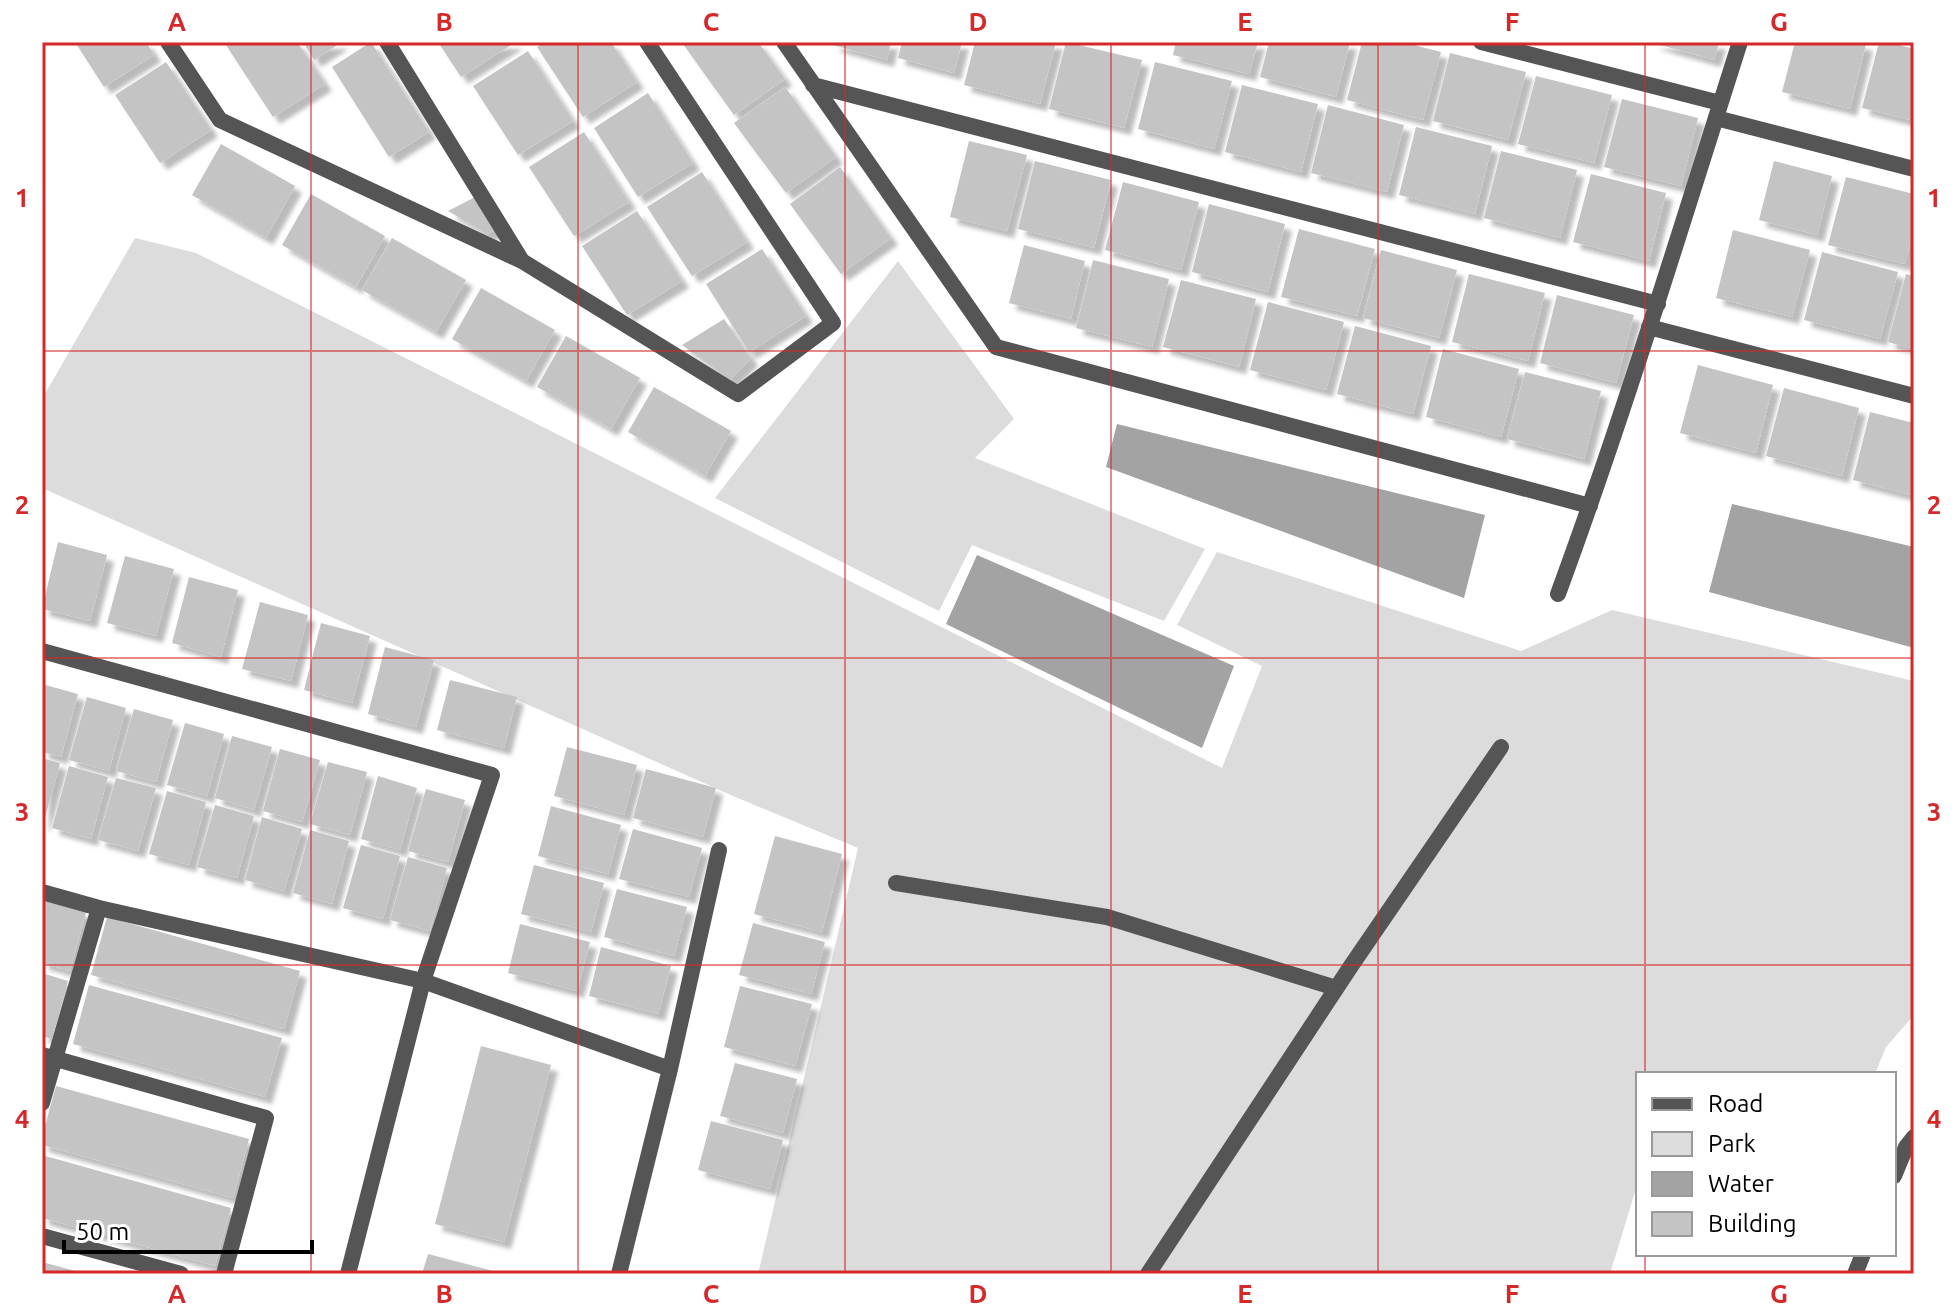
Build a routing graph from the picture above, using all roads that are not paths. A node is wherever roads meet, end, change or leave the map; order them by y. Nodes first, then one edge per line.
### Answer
1 (168, 42) edge
2 (387, 42) edge
3 (647, 42) edge
4 (784, 42) edge
5 (1481, 42) edge
6 (1740, 42) edge
7 (813, 85) junction
8 (1718, 110) junction
9 (1914, 169) edge
10 (522, 261) junction
11 (1658, 304) junction
12 (1649, 327) junction
13 (1914, 396) edge
14 (1590, 506) junction
15 (1558, 594) dead end
16 (42, 651) edge
17 (1501, 747) dead end
18 (719, 850) dead end
19 (896, 883) dead end
20 (42, 892) edge
21 (99, 908) junction
22 (423, 981) junction
23 (1336, 988) junction
24 (49, 1057) edge
25 (670, 1069) junction
26 (42, 1103) edge
27 (1914, 1137) edge
28 (1896, 1171) edge
29 (42, 1236) edge
30 (181, 1274) edge
31 (224, 1274) edge
32 (348, 1274) edge
33 (619, 1274) edge
34 (1148, 1274) edge

1 - 10 street
2 - 10 street
3 - 10 street
4 - 7 street
5 - 8 street
6 - 8 street
7 - 11 street
7 - 14 street
8 - 9 street
8 - 11 street
11 - 12 street
12 - 13 street
12 - 14 street
14 - 15 street
16 - 22 street
17 - 23 street
18 - 25 street
19 - 23 street
20 - 21 street
21 - 22 street
21 - 24 street
22 - 25 street
22 - 32 street
23 - 34 street
24 - 26 street
24 - 31 street
25 - 33 street
27 - 28 street
29 - 30 street

